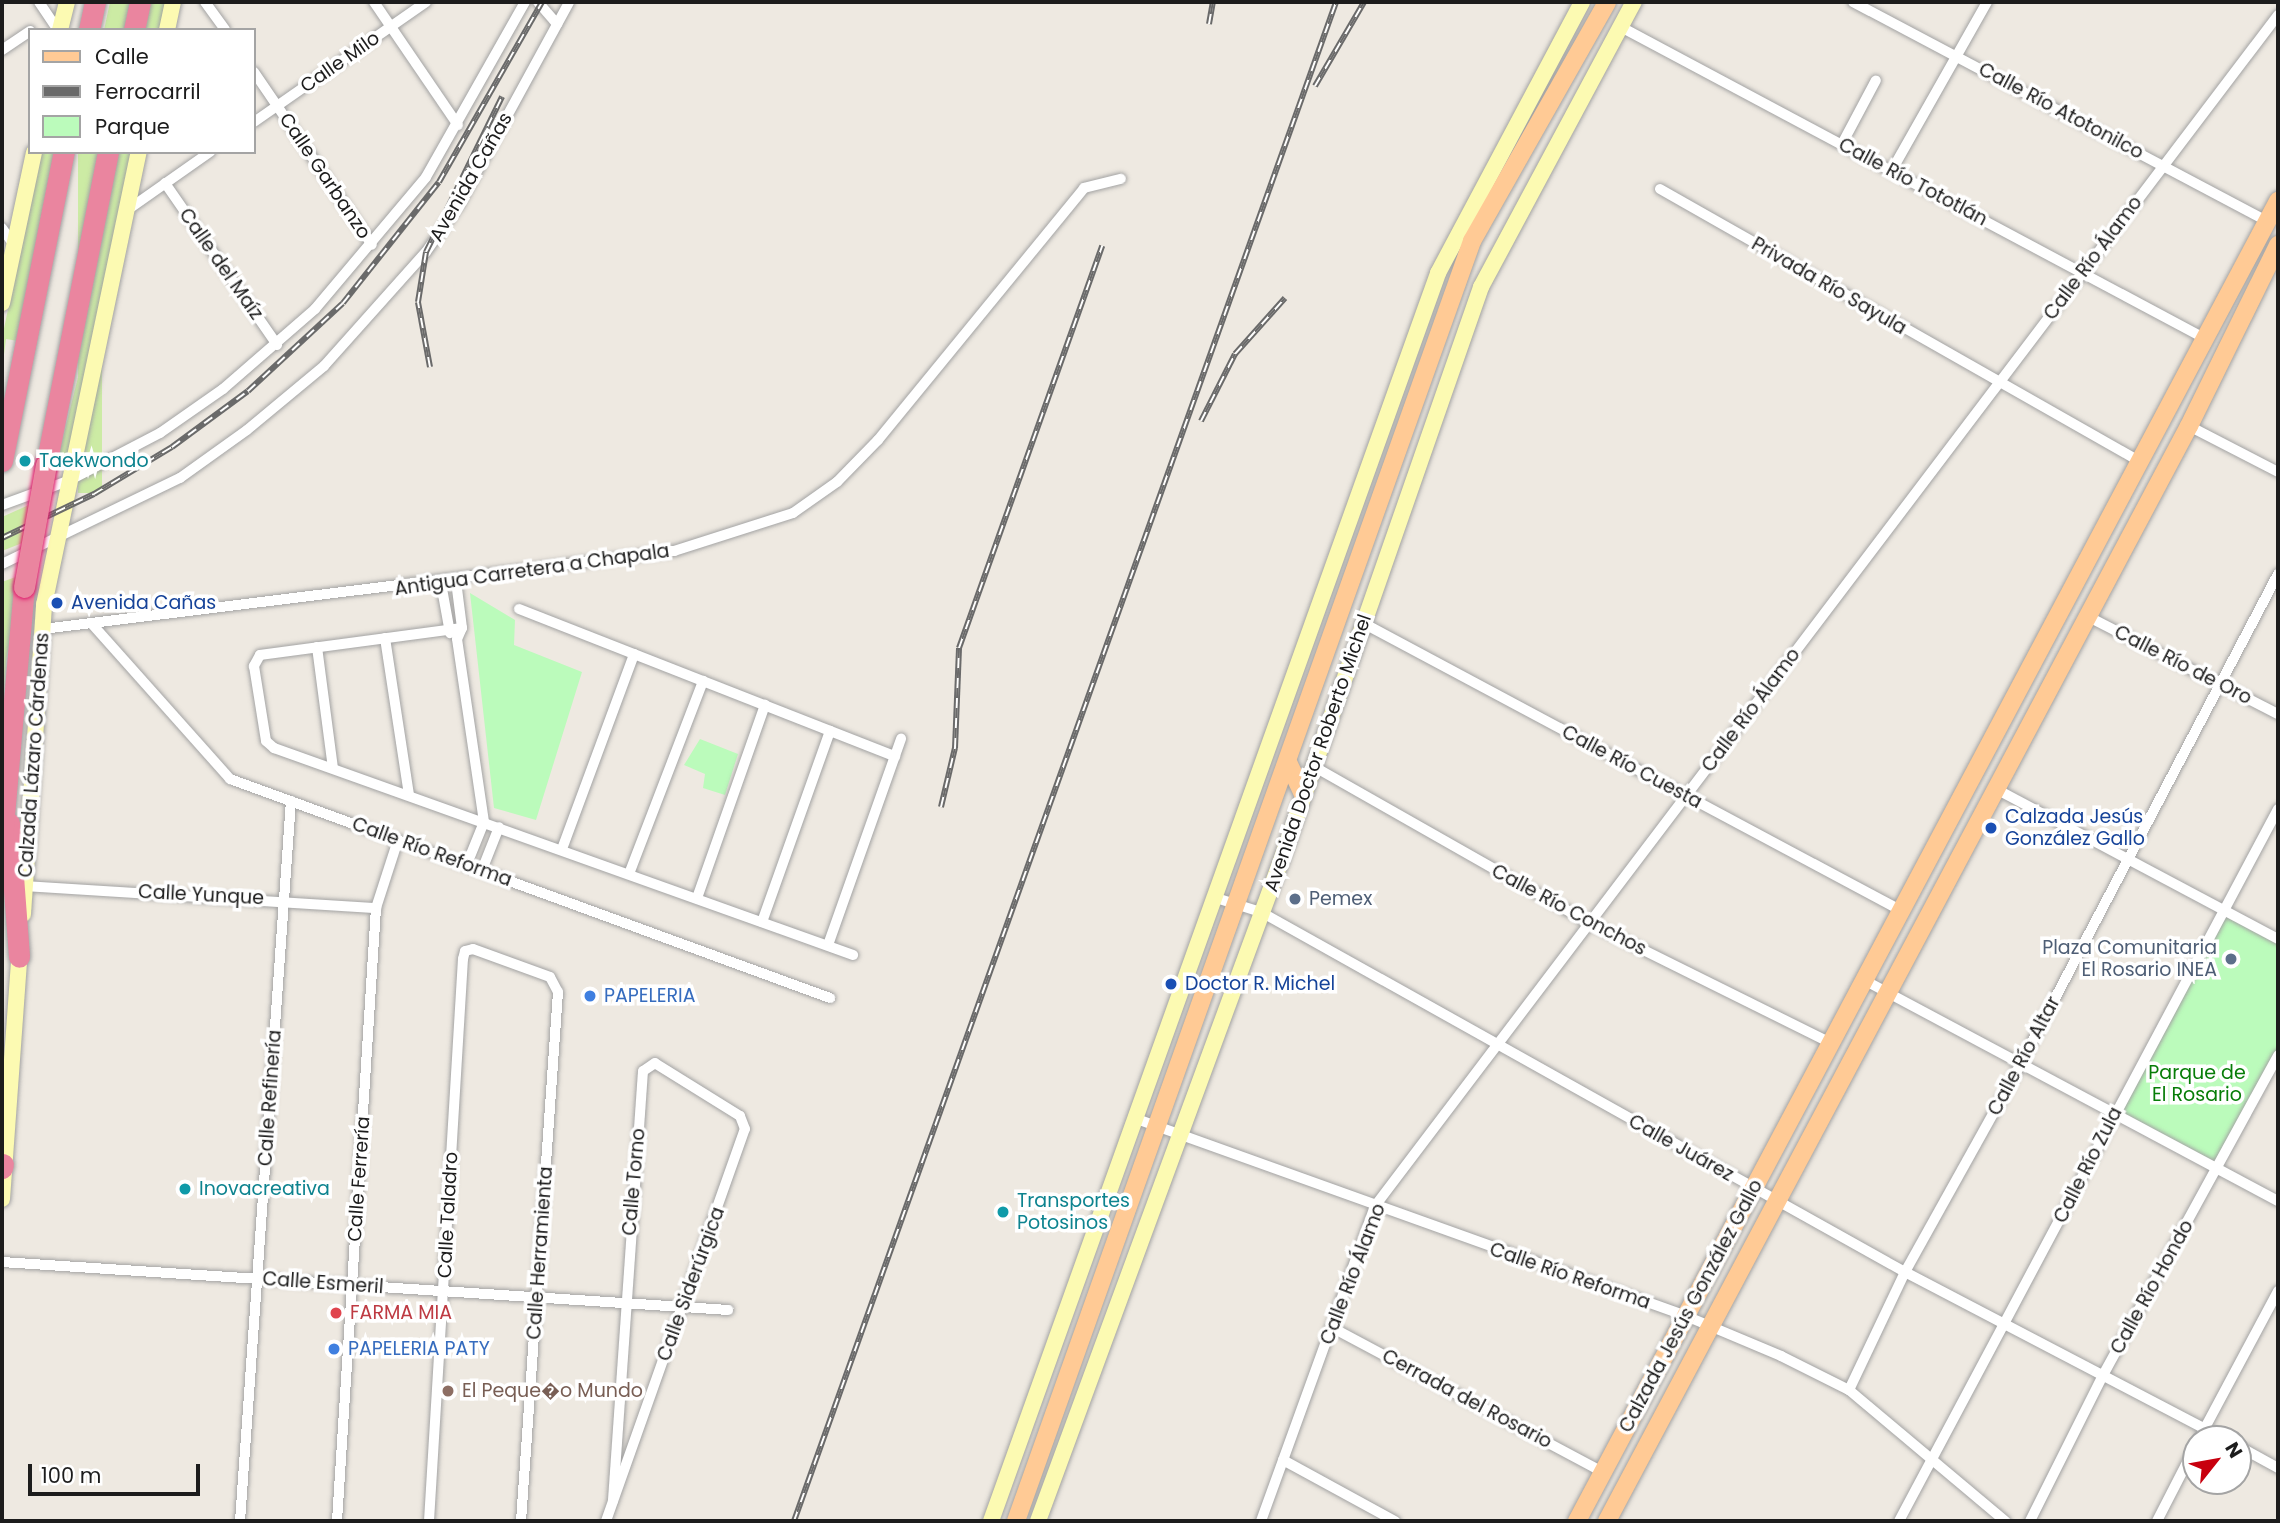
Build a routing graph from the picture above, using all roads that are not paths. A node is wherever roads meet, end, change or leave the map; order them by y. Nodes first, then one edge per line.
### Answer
1 (39, 2) edge
2 (66, 2) edge
3 (95, 2) edge
4 (140, 2) edge
5 (173, 2) edge
6 (205, 2) edge
7 (374, 2) edge
8 (426, 2) edge
9 (525, 2) edge
10 (538, 2) edge
11 (569, 2) edge
12 (1582, 2) edge
13 (1607, 2) edge
14 (1634, 2) edge
15 (1853, 2) edge
16 (1987, 2) edge
17 (2278, 15) edge
18 (50, 17) junction
19 (557, 24) junction
20 (390, 26) junction
21 (1621, 27) junction
22 (33, 28) edge
23 (58, 28) edge
24 (60, 28) edge
25 (89, 28) edge
26 (134, 28) edge
27 (167, 28) edge
28 (224, 28) edge
29 (28, 31) edge
30 (2, 50) edge
31 (1958, 57) junction
32 (256, 75) edge
33 (1876, 80) dead end
34 (276, 106) junction
35 (1542, 117) junction
36 (256, 121) edge
37 (458, 125) junction
38 (1564, 130) junction
39 (1842, 144) junction
40 (34, 154) edge
41 (64, 154) edge
42 (108, 154) edge
43 (139, 154) edge
44 (207, 154) edge
45 (2164, 165) junction
46 (1892, 170) junction
47 (1121, 179) dead end
48 (165, 183) junction
49 (1660, 189) dead end
50 (2278, 201) edge
51 (126, 211) junction
52 (2268, 222) junction
53 (2, 228) edge
54 (14, 245) junction
55 (372, 245) junction
56 (2278, 245) edge
57 (2081, 274) junction
58 (3, 296) edge
59 (2204, 338) junction
60 (277, 345) junction
61 (1998, 383) junction
62 (2166, 414) junction
63 (2189, 426) junction
64 (2, 461) edge
65 (2139, 461) junction
66 (2278, 472) edge
67 (68, 481) junction
68 (2156, 485) junction
69 (2, 505) edge
70 (55, 541) junction
71 (2, 564) edge
72 (2278, 574) edge
73 (456, 581) junction
74 (441, 583) junction
75 (1317, 607) junction
76 (519, 609) dead end
77 (1340, 616) junction
78 (2087, 616) junction
79 (1363, 623) junction
80 (92, 624) junction
81 (43, 629) junction
82 (446, 630) junction
83 (460, 634) junction
84 (385, 638) junction
85 (317, 646) junction
86 (634, 654) junction
87 (703, 681) junction
88 (2221, 684) junction
89 (765, 705) junction
90 (2278, 714) edge
91 (830, 731) junction
92 (901, 739) dead end
93 (895, 756) junction
94 (1288, 762) junction
95 (1313, 766) junction
96 (333, 768) junction
97 (6, 773) junction
98 (1996, 789) junction
99 (1303, 794) junction
100 (409, 795) junction
101 (1686, 796) junction
102 (291, 801) junction
103 (2278, 809) edge
104 (484, 822) junction
105 (499, 827) junction
106 (2, 838) edge
107 (398, 840) junction
108 (562, 849) junction
109 (2128, 859) junction
110 (467, 864) junction
111 (482, 870) junction
112 (629, 874) junction
113 (25, 886) junction
114 (1213, 897) junction
115 (697, 898) junction
116 (283, 900) junction
117 (1237, 904) junction
118 (376, 908) junction
119 (1900, 910) junction
120 (2224, 910) junction
121 (1261, 912) junction
122 (762, 922) junction
123 (1589, 923) junction
124 (2278, 939) edge
125 (828, 946) junction
126 (853, 954) dead end
127 (19, 957) junction
128 (1864, 980) junction
129 (556, 985) joint
130 (1887, 994) junction
131 (830, 998) dead end
132 (1831, 1043) junction
133 (1497, 1045) junction
134 (2278, 1055) edge
135 (2021, 1065) junction
136 (2114, 1114) junction
137 (1134, 1118) junction
138 (745, 1125) joint
139 (1158, 1127) junction
140 (1181, 1135) junction
141 (2, 1166) edge
142 (2218, 1169) junction
143 (1754, 1189) junction
144 (2, 1199) edge
145 (1778, 1199) junction
146 (2278, 1201) edge
147 (1375, 1206) junction
148 (2, 1262) edge
149 (1905, 1272) junction
150 (258, 1279) junction
151 (352, 1286) junction
152 (2278, 1291) edge
153 (444, 1292) junction
154 (538, 1297) junction
155 (624, 1302) junction
156 (683, 1306) junction
157 (728, 1310) dead end
158 (1686, 1316) junction
159 (2006, 1326) junction
160 (1331, 1327) junction
161 (1709, 1327) junction
162 (2102, 1377) junction
163 (1849, 1390) junction
164 (2186, 1425) edge
165 (2207, 1425) edge
166 (2252, 1454) edge
167 (1283, 1460) junction
168 (1935, 1460) junction
169 (2278, 1468) edge
170 (1603, 1472) junction
171 (2182, 1473) edge
172 (613, 1501) junction
173 (240, 1521) edge
174 (337, 1521) edge
175 (429, 1521) edge
176 (521, 1521) edge
177 (606, 1521) edge
178 (990, 1521) edge
179 (1016, 1521) edge
180 (1038, 1521) edge
181 (1261, 1521) edge
182 (1395, 1521) edge
183 (1577, 1521) edge
184 (1607, 1521) edge
185 (1899, 1521) edge
186 (2005, 1521) edge
187 (2030, 1521) edge
188 (2157, 1521) edge

1 - 18 street
2 - 24 main road
3 - 25 highway
4 - 26 highway
5 - 27 main road
6 - 28 street
7 - 20 street
8 - 20 street, Calle Milo
9 - 37 street, Avenida Cañas
10 - 19 street
11 - 19 street, Avenida Cañas
12 - 75 main road
13 - 35 main road, Avenida Doctor Roberto Michel
14 - 21 main road, Avenida Doctor Roberto Michel
15 - 31 street, Calle Río Atotonilco
16 - 31 street
17 - 45 street, Calle Río Álamo
18 - 22 street
18 - 23 street
19 - 70 street, Avenida Cañas
20 - 34 street, Calle Milo
20 - 37 street
21 - 38 main road, Avenida Doctor Roberto Michel
21 - 39 street, Calle Río Tototlán
29 - 30 street
31 - 45 street, Calle Río Atotonilco
31 - 46 street
32 - 34 street, Calle Garbanzo
33 - 39 street
34 - 36 street, Calle Milo
34 - 55 street, Calle Garbanzo
35 - 38 main road
35 - 77 main road, Avenida Doctor Roberto Michel
37 - 55 street, Avenida Cañas
38 - 79 main road, Avenida Doctor Roberto Michel
39 - 46 street, Calle Río Tototlán
40 - 54 main road
41 - 64 highway
42 - 97 highway, Calzada Lázaro Cárdenas, bridge
43 - 51 main road, Calzada Lázaro Cárdenas
44 - 48 street
45 - 52 street, Calle Río Atotonilco
45 - 57 street, Calle Río Álamo
46 - 57 street, Calle Río Tototlán
47 - 73 street, Antigua Carretera a Chapala
48 - 51 street
48 - 60 street, Calle del Maíz
49 - 61 street, Privada Río Sayula
50 - 52 main road, Calzada Jesús González Gallo
51 - 67 main road, Calzada Lázaro Cárdenas
52 - 59 main road, Calzada Jesús González Gallo
53 - 54 street
54 - 58 main road
55 - 60 street, Avenida Cañas
56 - 63 main road, Calzada Jesús González Gallo
57 - 59 street, Calle Río Tototlán
57 - 61 street, Calle Río Álamo
59 - 62 main road, Calzada Jesús González Gallo
60 - 67 street, Avenida Cañas
61 - 65 street, Privada Río Sayula
61 - 101 street, Calle Río Álamo
62 - 65 main road, Calzada Jesús González Gallo
62 - 68 main road
63 - 66 street
63 - 68 main road, Calzada Jesús González Gallo
65 - 119 main road, Calzada Jesús González Gallo
67 - 69 street, Avenida Cañas
67 - 70 main road, Calzada Lázaro Cárdenas
68 - 78 main road, Calzada Jesús González Gallo
70 - 71 street, Avenida Cañas
70 - 81 main road, Calzada Lázaro Cárdenas
72 - 88 street, Calle Río Altar
73 - 74 street, Antigua Carretera a Chapala
73 - 83 street
74 - 80 street, Antigua Carretera a Chapala
74 - 82 street
75 - 77 main road
75 - 114 main road
76 - 86 street
77 - 94 main road, Avenida Doctor Roberto Michel
78 - 88 street, Calle Río de Oro
78 - 98 main road, Calzada Jesús González Gallo
79 - 95 main road, Avenida Doctor Roberto Michel
79 - 101 street, Calle Río Cuesta
80 - 81 street, Antigua Carretera a Chapala
80 - 102 street, Calle Río Reforma
81 - 113 main road, Calzada Lázaro Cárdenas
82 - 83 street
82 - 84 street
83 - 104 street
84 - 85 street
84 - 100 street
85 - 96 street
85 - 96 street
86 - 87 street
86 - 108 street
87 - 89 street
87 - 112 street
88 - 90 street, Calle Río de Oro
88 - 109 street, Calle Río Altar
89 - 91 street
89 - 115 street
91 - 93 street
91 - 122 street
92 - 93 street
93 - 125 street
94 - 99 main road
94 - 117 main road, Avenida Doctor Roberto Michel
95 - 99 main road, Avenida Doctor Roberto Michel
95 - 123 street, Calle Río Conchos
96 - 100 street
97 - 106 highway, Calzada Lázaro Cárdenas
97 - 127 highway
98 - 109 street
98 - 130 main road, Calzada Jesús González Gallo
99 - 121 main road, Avenida Doctor Roberto Michel
100 - 104 street
101 - 119 street, Calle Río Cuesta
101 - 123 street, Calle Río Álamo
102 - 107 street, Calle Río Reforma
102 - 116 street, Calle Refinería
103 - 120 street, Calle Río Zula
104 - 105 street
104 - 110 street
105 - 108 street
105 - 111 street
107 - 110 street, Calle Río Reforma
107 - 118 street, Calle Ferrería
108 - 112 street
109 - 120 street
109 - 135 street, Calle Río Altar
110 - 111 street, Calle Río Reforma
111 - 131 street, Calle Río Reforma
112 - 115 street
113 - 116 street, Calle Yunque
113 - 127 main road, Calzada Lázaro Cárdenas
114 - 117 street, Calle Juárez
114 - 137 main road
115 - 122 street
116 - 118 street, Calle Yunque
116 - 150 street, Calle Refinería
117 - 121 street, Calle Juárez
117 - 139 main road, Avenida Doctor Roberto Michel
118 - 151 street, Calle Ferrería
119 - 128 main road, Calzada Jesús González Gallo
120 - 124 street
120 - 136 street, Calle Río Zula
121 - 133 street, Calle Juárez
121 - 140 main road, Avenida Doctor Roberto Michel
122 - 125 street
123 - 132 street, Calle Río Conchos
123 - 133 street, Calle Río Álamo
125 - 126 street
127 - 141 main road, Calzada Lázaro Cárdenas
128 - 130 street
128 - 132 main road, Calzada Jesús González Gallo
129 - 153 street, Calle Taladro
129 - 154 street, Calle Herramienta
130 - 135 street
130 - 145 main road, Calzada Jesús González Gallo
132 - 143 main road, Calzada Jesús González Gallo
133 - 143 street, Calle Juárez
133 - 147 street, Calle Río Álamo
134 - 142 street, Calle Río Hondo
135 - 136 street
135 - 149 street, Calle Río Altar
136 - 142 street
136 - 159 street, Calle Río Zula
137 - 139 street, Calle Río Reforma
137 - 178 main road
138 - 155 street, Calle Torno
138 - 156 street, Calle Siderúrgica
139 - 140 street, Calle Río Reforma
139 - 179 main road, Avenida Doctor Roberto Michel
140 - 147 street, Calle Río Reforma
140 - 180 main road, Avenida Doctor Roberto Michel
141 - 144 main road, Calzada Lázaro Cárdenas
142 - 146 street
142 - 162 street, Calle Río Hondo
143 - 145 street, Calle Juárez
143 - 158 main road, Calzada Jesús González Gallo
145 - 149 street, Calle Juárez
145 - 161 main road, Calzada Jesús González Gallo
147 - 158 street, Calle Río Reforma
147 - 160 street, Calle Río Álamo
148 - 150 street, Calle Esmeril
149 - 159 street, Calle Juárez
149 - 163 street, Calle Río Altar
150 - 151 street, Calle Esmeril
150 - 173 street, Calle Refinería
151 - 153 street, Calle Esmeril
151 - 174 street, Calle Ferrería
152 - 165 street
153 - 154 street, Calle Esmeril
153 - 175 street, Calle Taladro
154 - 155 street, Calle Esmeril
154 - 176 street, Calle Herramienta
155 - 156 street, Calle Esmeril
155 - 172 street, Calle Torno
156 - 157 street, Calle Esmeril
156 - 172 street, Calle Siderúrgica
158 - 161 street, Calle Río Reforma
158 - 170 main road, Calzada Jesús González Gallo
159 - 162 street, Calle Juárez
159 - 168 street, Calle Río Zula
160 - 167 street, Calle Río Álamo
160 - 170 street, Cerrada del Rosario
161 - 163 street, Calle Río Reforma
161 - 184 main road, Calzada Jesús González Gallo
162 - 164 street, Calle Juárez
162 - 187 street, Calle Río Hondo
163 - 168 street, Calle Río Reforma
166 - 169 street
167 - 181 street, Calle Río Álamo
167 - 182 street
168 - 185 street, Calle Río Zula
168 - 186 street, Calle Río Reforma
170 - 183 main road, Calzada Jesús González Gallo
171 - 188 street
172 - 177 street, Calle Siderúrgica

